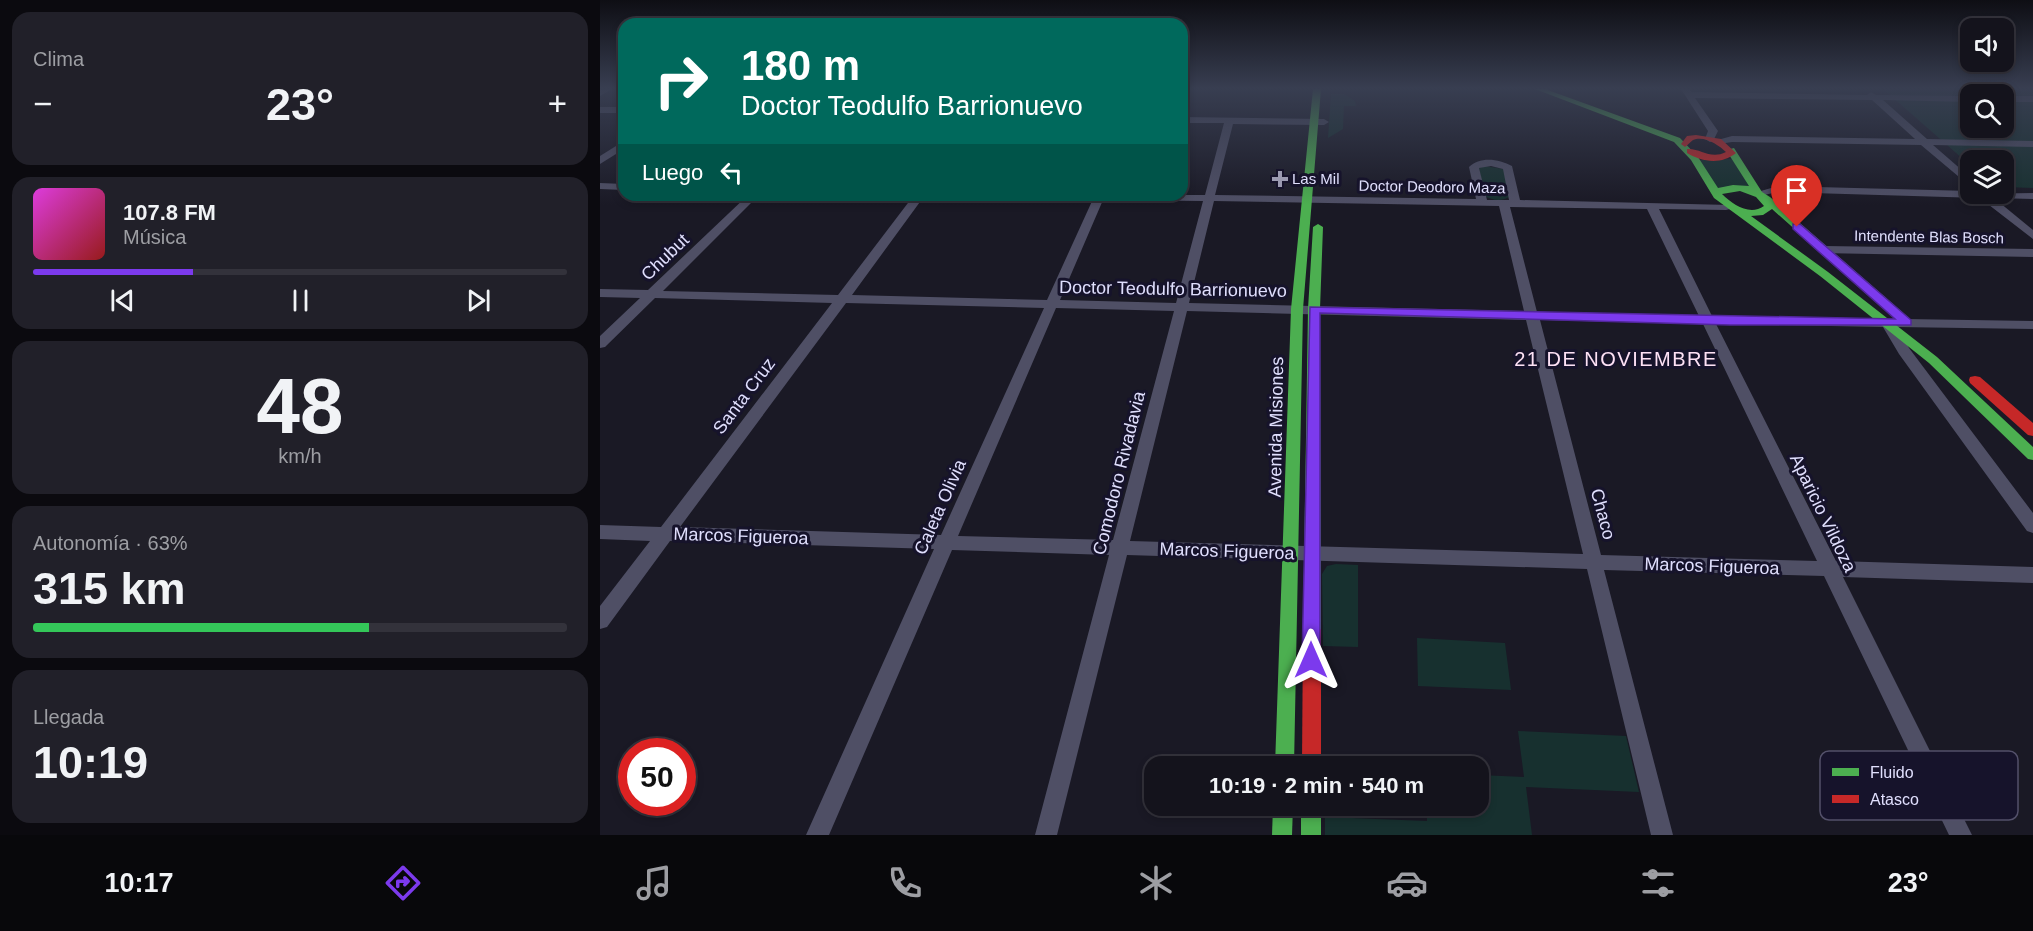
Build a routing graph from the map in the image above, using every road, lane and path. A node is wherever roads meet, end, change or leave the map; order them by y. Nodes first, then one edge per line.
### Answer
1 (1227, 128) edge
2 (1319, 128) edge
3 (1656, 128) edge
4 (1661, 128) edge
5 (1711, 128) edge
6 (1908, 128) edge
7 (1924, 142) junction
8 (1700, 143) junction
9 (2033, 144) edge
10 (618, 148) edge
11 (1731, 150) junction
12 (600, 161) edge
13 (1960, 174) edge
14 (600, 186) edge
15 (618, 187) edge
16 (1960, 193) edge
17 (1761, 195) junction
18 (2014, 195) edge
19 (2033, 196) edge
20 (1188, 198) edge
21 (1208, 199) junction
22 (748, 201) edge
23 (916, 201) edge
24 (1098, 201) edge
25 (1313, 201) junction
26 (1482, 203) junction
27 (1509, 204) junction
28 (1995, 204) edge
29 (1726, 205) junction
30 (1652, 207) junction
31 (2033, 236) edge
32 (1824, 250) junction
33 (2033, 253) edge
34 (600, 293) edge
35 (651, 294) junction
36 (842, 299) junction
37 (1051, 304) junction
38 (1180, 307) junction
39 (1297, 309) junction
40 (1314, 309) junction
41 (1530, 314) junction
42 (1707, 320) junction
43 (1907, 323) junction
44 (1888, 324) junction
45 (2033, 325) edge
46 (600, 344) edge
47 (2033, 431) edge
48 (2033, 455) edge
49 (2033, 526) edge
50 (600, 532) edge
51 (665, 534) junction
52 (946, 542) junction
53 (1122, 548) junction
54 (1291, 553) junction
55 (1311, 554) junction
56 (1595, 563) junction
57 (1830, 570) junction
58 (2033, 575) edge
59 (600, 621) edge
60 (1919, 751) edge
61 (1284, 756) edge
62 (1311, 756) edge
63 (1283, 816) edge
64 (1311, 816) edge
65 (1954, 820) edge
66 (817, 835) edge
67 (1046, 835) edge
68 (1282, 835) edge
69 (1311, 835) edge
70 (1662, 835) edge
71 (1961, 835) edge

1 - 21 street, Comodoro Rivadavia
2 - 25 main road, Avenida Misiones
3 - 8 main road
4 - 8 main road
5 - 8 street
6 - 7 street
7 - 8 street
7 - 9 street
7 - 13 street
8 - 11 main road
8 - 11 main road
8 - 29 main road
10 - 12 street
11 - 17 main road
14 - 15 street
16 - 17 street
17 - 29 main road
17 - 29 main road
17 - 32 main road
18 - 19 street
20 - 21 street, Doctor Deodoro Maza
21 - 25 street, Doctor Deodoro Maza
21 - 38 street, Comodoro Rivadavia
22 - 35 street, Chubut
23 - 36 street, Santa Cruz
24 - 37 street, Caleta Olivia
25 - 26 street, Doctor Deodoro Maza
25 - 39 main road, Avenida Misiones
25 - 40 main road, Avenida Misiones
26 - 27 street, Doctor Deodoro Maza
26 - 27 street, Chaco
27 - 30 street, Doctor Deodoro Maza
27 - 41 street, Chaco
28 - 31 street
29 - 30 street, Doctor Deodoro Maza
29 - 44 main road
30 - 42 street, Aparicio Vildoza
32 - 33 street, Intendente Blas Bosch
32 - 43 main road
34 - 35 street, Doctor Teodulfo Barrionuevo
35 - 36 street, Doctor Teodulfo Barrionuevo
35 - 46 street, Chubut
36 - 37 street, Doctor Teodulfo Barrionuevo
36 - 51 street, Santa Cruz
37 - 38 street, Doctor Teodulfo Barrionuevo
37 - 52 street, Caleta Olivia
38 - 39 street, Doctor Teodulfo Barrionuevo
38 - 53 street, Comodoro Rivadavia
39 - 40 street, Doctor Teodulfo Barrionuevo
39 - 54 main road, Avenida Misiones
40 - 41 street, Doctor Teodulfo Barrionuevo
40 - 55 main road, Avenida Misiones
41 - 42 street, Doctor Teodulfo Barrionuevo
41 - 56 street, Chaco
42 - 44 street, Doctor Teodulfo Barrionuevo
42 - 57 street, Aparicio Vildoza
43 - 44 street, Doctor Teodulfo Barrionuevo
43 - 45 street, Doctor Teodulfo Barrionuevo
43 - 47 main road
44 - 48 main road
44 - 49 street
50 - 51 street, Marcos Figueroa
51 - 52 street, Marcos Figueroa
51 - 59 street, Santa Cruz
52 - 53 street, Marcos Figueroa
52 - 66 street, Caleta Olivia
53 - 54 street, Marcos Figueroa
53 - 67 street, Comodoro Rivadavia
54 - 55 street, Marcos Figueroa
54 - 61 main road, Avenida Misiones
55 - 56 street, Marcos Figueroa
55 - 62 main road, Avenida Misiones
56 - 57 street, Marcos Figueroa
56 - 70 street, Chaco
57 - 58 street, Marcos Figueroa
57 - 60 street, Aparicio Vildoza
63 - 68 main road
64 - 69 main road
65 - 71 street, Aparicio Vildoza

